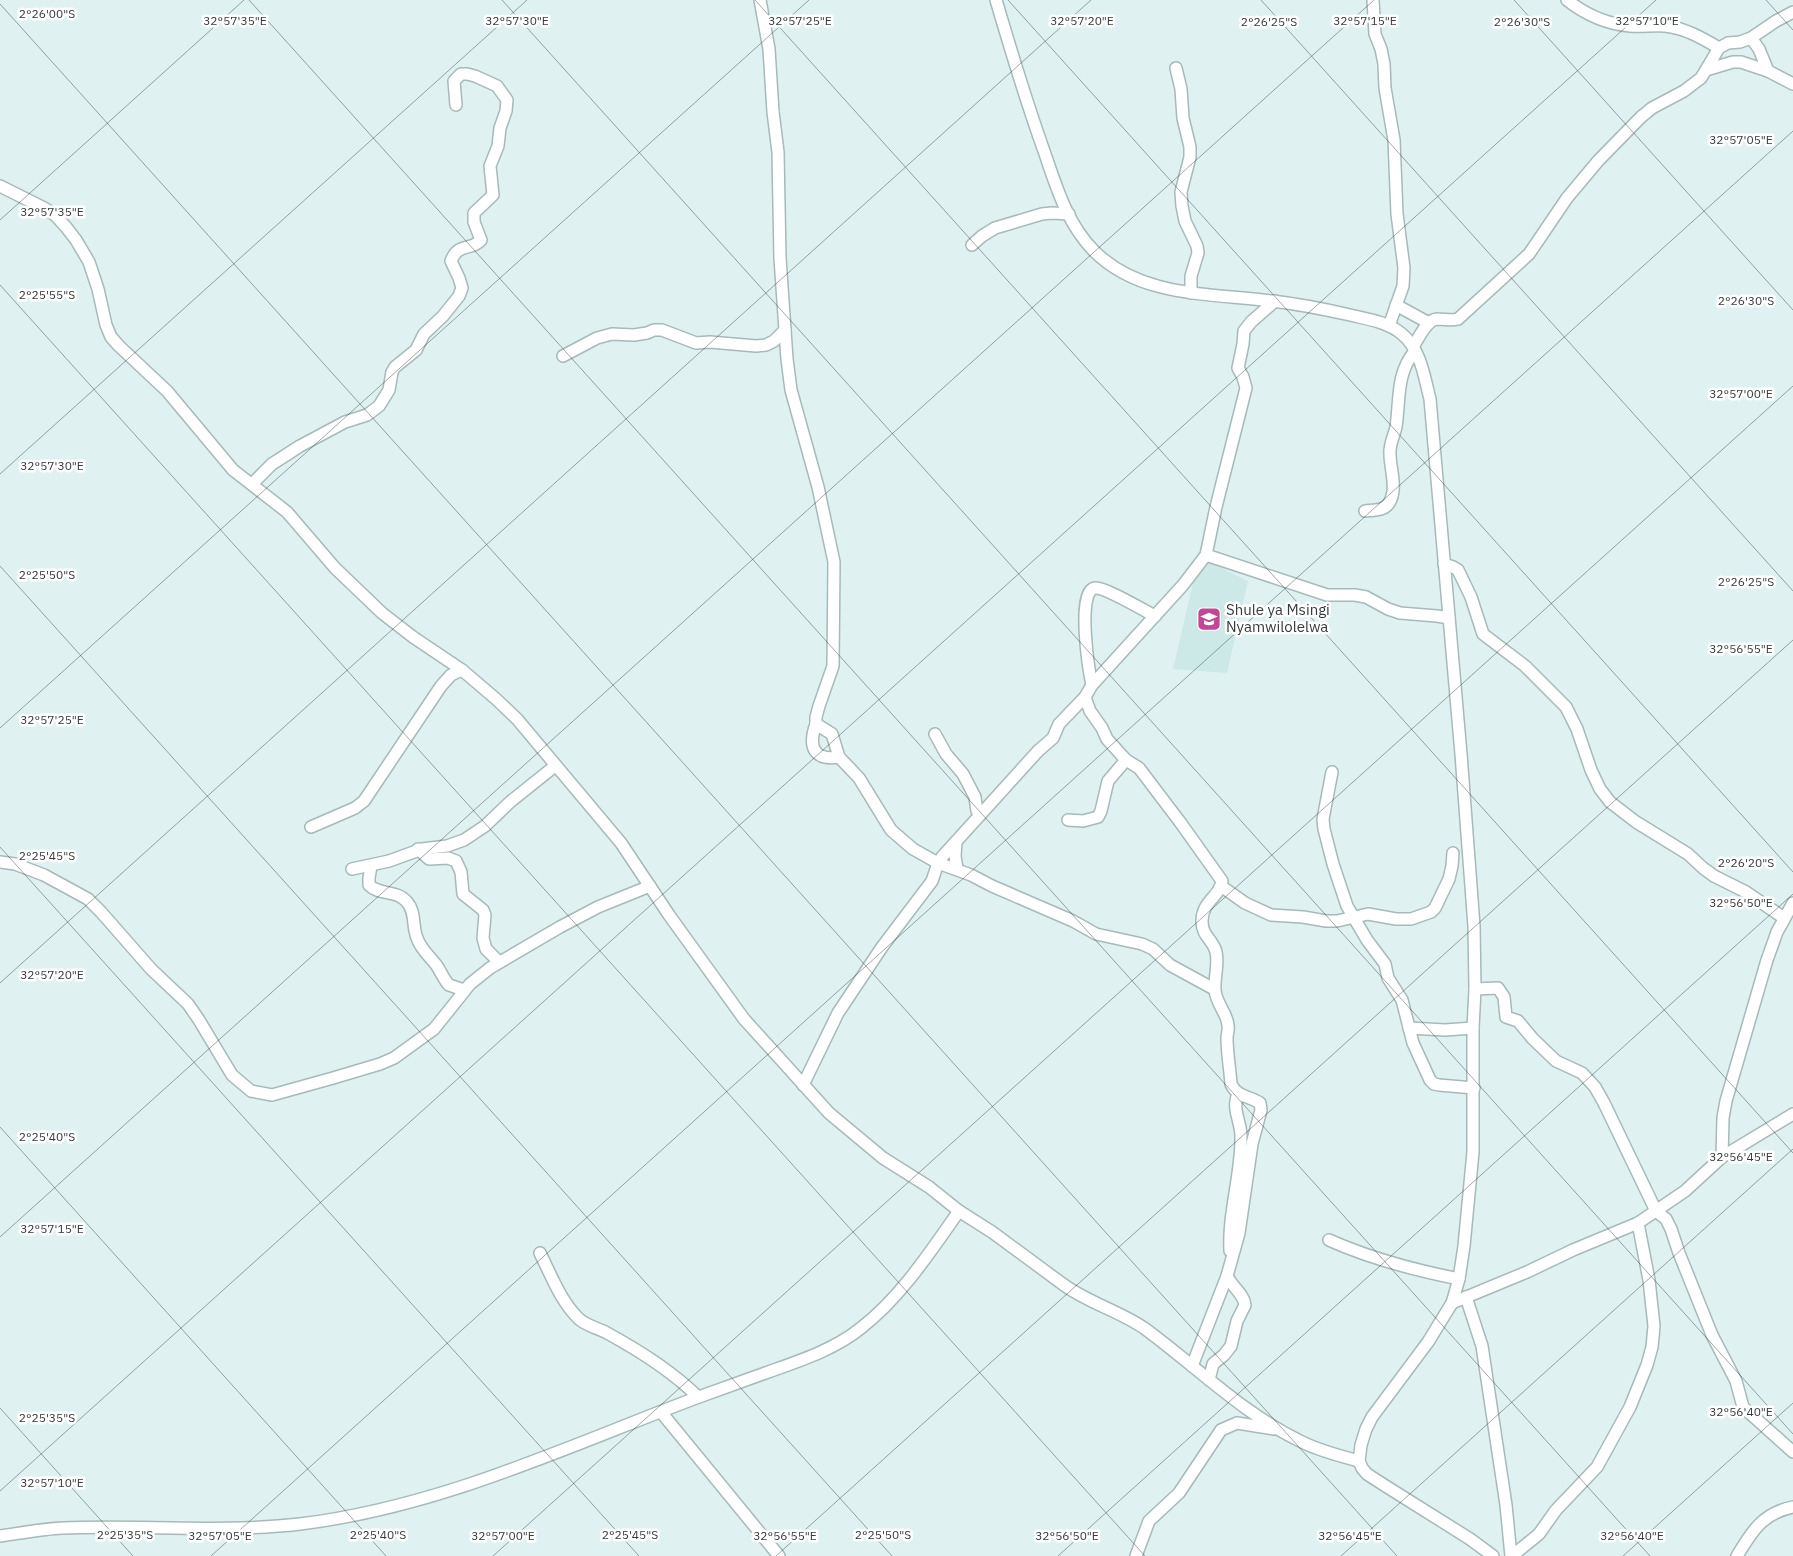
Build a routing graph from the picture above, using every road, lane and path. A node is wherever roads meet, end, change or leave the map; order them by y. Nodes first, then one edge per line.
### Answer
1 (760, 0) edge
2 (996, 0) edge
3 (1374, 0) edge
4 (1567, 0) edge
5 (1793, 12) edge
6 (1751, 38) junction
7 (1719, 48) junction
8 (1176, 68) dead end
9 (1706, 70) junction
10 (1768, 71) junction
11 (1793, 84) edge
12 (456, 105) dead end
13 (0, 186) edge
14 (1069, 214) junction
15 (972, 245) dead end
16 (1191, 293) junction
17 (1275, 301) junction
18 (1396, 305) junction
19 (1429, 323) junction
20 (1389, 326) junction
21 (785, 330) junction
22 (1414, 349) junction
23 (563, 356) dead end
24 (252, 484) junction
25 (1365, 512) dead end
26 (1206, 555) junction
27 (1444, 564) junction
28 (1155, 616) junction
29 (1449, 618) junction
30 (462, 670) junction
31 (1092, 685) junction
32 (1085, 697) junction
33 (816, 724) junction
34 (935, 734) dead end
35 (839, 758) junction
36 (1126, 760) junction
37 (555, 766) junction
38 (1332, 772) dead end
39 (980, 815) junction
40 (1068, 820) dead end
41 (311, 827) dead end
42 (956, 842) junction
43 (418, 849) junction
44 (1452, 853) dead end
45 (0, 862) edge
46 (938, 863) junction
47 (371, 866) junction
48 (352, 869) dead end
49 (957, 869) junction
50 (650, 886) junction
51 (1221, 886) junction
52 (1790, 910) edge
53 (1352, 916) junction
54 (499, 962) junction
55 (1214, 989) junction
56 (1476, 989) junction
57 (464, 990) junction
58 (1409, 1028) junction
59 (1474, 1028) junction
60 (803, 1085) junction
61 (1474, 1088) junction
62 (1238, 1094) junction
63 (1793, 1114) edge
64 (1722, 1158) junction
65 (1656, 1211) junction
66 (959, 1212) junction
67 (1638, 1223) junction
68 (1329, 1240) dead end
69 (540, 1253) dead end
70 (1230, 1263) junction
71 (1227, 1276) junction
72 (1459, 1279) junction
73 (1466, 1297) junction
74 (1452, 1303) junction
75 (1192, 1366) junction
76 (1209, 1380) junction
77 (698, 1397) junction
78 (661, 1412) junction
79 (1281, 1431) junction
80 (1793, 1452) edge
81 (1359, 1461) junction
82 (1793, 1507) edge
83 (0, 1536) edge
84 (779, 1556) edge
85 (1136, 1556) edge
86 (1493, 1556) edge
87 (1512, 1556) edge
88 (1737, 1556) edge

1 - 21 street
2 - 14 street
3 - 18 street
4 - 7 street
5 - 6 street
6 - 7 street
6 - 10 street
7 - 9 street
8 - 16 street
9 - 10 street
9 - 19 street
10 - 11 street
12 - 24 street
13 - 24 street
14 - 15 street
14 - 16 street
16 - 17 street
17 - 20 street
17 - 26 street
18 - 19 street
18 - 20 street
19 - 22 street
20 - 22 street
21 - 23 street
21 - 33 street
22 - 25 street
22 - 27 street
24 - 30 street
26 - 28 street
26 - 29 street
27 - 29 street
27 - 52 street
28 - 31 street
28 - 31 street
29 - 56 street
30 - 37 street
30 - 41 street
31 - 32 street
32 - 36 street
32 - 39 street
33 - 35 street
33 - 35 street
34 - 39 street
35 - 46 street
36 - 40 street
36 - 51 street
37 - 43 street
37 - 50 street
38 - 53 street
39 - 42 street
42 - 46 street
42 - 49 street
43 - 47 street
43 - 54 street
44 - 53 street
45 - 57 street
46 - 49 street
46 - 60 street
47 - 48 street
47 - 57 street
49 - 55 street
50 - 54 street
50 - 60 street
51 - 53 street
51 - 55 street
52 - 64 street
53 - 58 street
54 - 57 street
55 - 62 street
56 - 59 street
56 - 65 street
58 - 59 street
58 - 61 street
59 - 61 street
60 - 66 street
61 - 72 street
62 - 70 street
62 - 70 street
63 - 64 street
64 - 65 street
65 - 67 street
65 - 80 street
66 - 75 street
66 - 77 street
67 - 73 street
67 - 87 street
68 - 72 street
69 - 77 street
70 - 71 street
71 - 75 street
71 - 76 street
72 - 74 street
73 - 74 street
73 - 87 street
74 - 81 street
75 - 76 street
76 - 79 street
77 - 78 street
78 - 83 street
78 - 84 street
79 - 81 street
79 - 85 street
81 - 86 street
82 - 88 street

